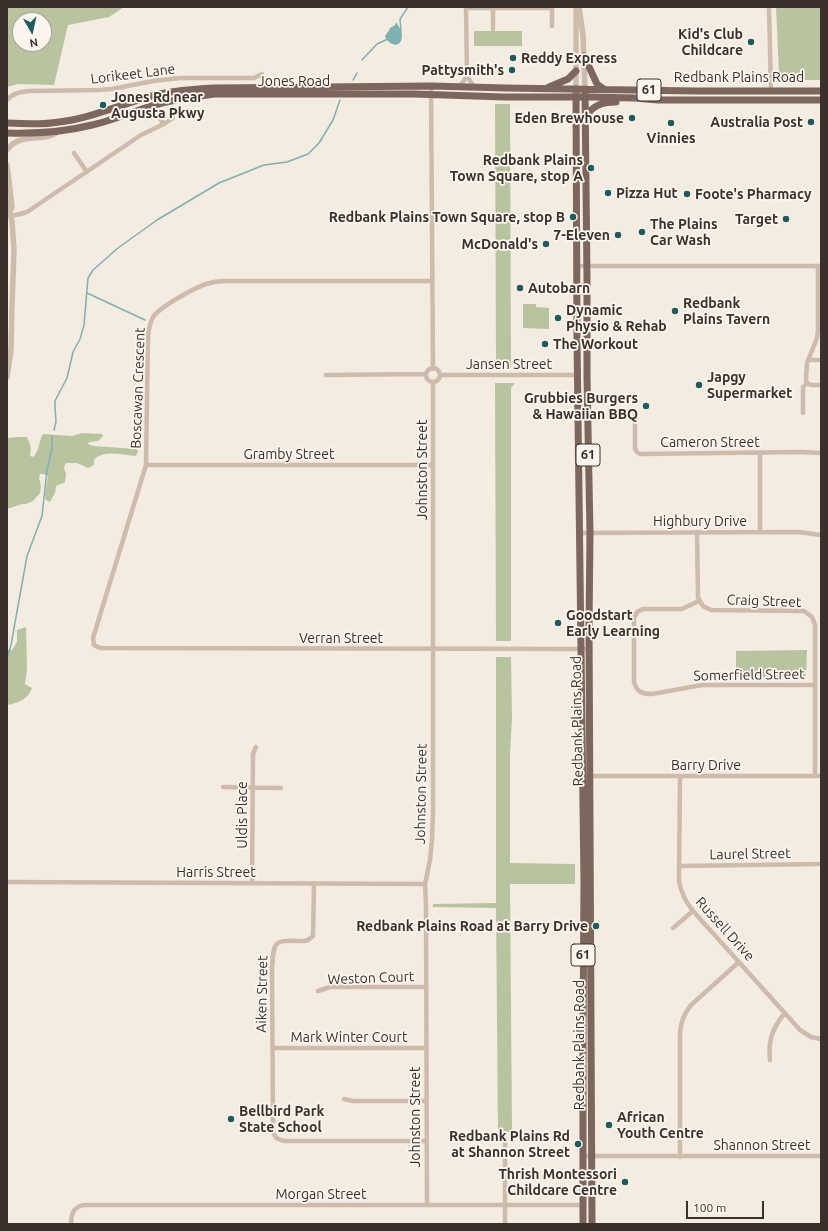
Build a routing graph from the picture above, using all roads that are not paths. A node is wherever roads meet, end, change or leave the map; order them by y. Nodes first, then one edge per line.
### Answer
1 (466, 7) edge
2 (576, 7) edge
3 (580, 7) edge
4 (768, 7) edge
5 (493, 8) edge
6 (552, 8) edge
7 (552, 26) dead end
8 (493, 29) dead end
9 (584, 56) junction
10 (576, 71) junction
11 (262, 74) dead end
12 (467, 76) junction
13 (430, 86) junction
14 (460, 86) junction
15 (474, 87) junction
16 (546, 88) junction
17 (576, 89) junction
18 (585, 89) junction
19 (604, 89) junction
20 (771, 91) junction
21 (821, 91) edge
22 (431, 94) junction
23 (576, 97) junction
24 (585, 97) junction
25 (648, 99) junction
26 (7, 100) edge
27 (821, 100) edge
28 (157, 115) dead end
29 (173, 118) dead end
30 (586, 119) junction
31 (7, 123) edge
32 (164, 124) junction
33 (62, 131) junction
34 (7, 133) edge
35 (7, 150) edge
36 (74, 153) dead end
37 (7, 165) edge
38 (87, 172) junction
39 (586, 182) junction
40 (7, 202) edge
41 (10, 214) junction
42 (576, 221) junction
43 (577, 266) junction
44 (587, 266) junction
45 (819, 266) edge
46 (432, 281) junction
47 (8, 349) edge
48 (808, 360) junction
49 (821, 360) edge
50 (8, 368) edge
51 (433, 368) junction
52 (426, 374) junction
53 (326, 375) dead end
54 (440, 375) junction
55 (578, 375) junction
56 (7, 377) edge
57 (587, 377) junction
58 (433, 382) junction
59 (807, 383) junction
60 (821, 385) edge
61 (578, 408) junction
62 (803, 413) dead end
63 (635, 415) dead end
64 (760, 453) junction
65 (821, 453) edge
66 (146, 465) junction
67 (433, 465) junction
68 (580, 532) junction
69 (697, 532) junction
70 (760, 532) junction
71 (590, 533) junction
72 (821, 535) edge
73 (699, 602) junction
74 (94, 645) joint
75 (433, 649) junction
76 (589, 649) junction
77 (581, 650) junction
78 (815, 685) junction
79 (256, 747) dead end
80 (591, 776) junction
81 (680, 776) junction
82 (815, 776) junction
83 (821, 776) edge
84 (223, 787) dead end
85 (253, 788) junction
86 (281, 788) dead end
87 (821, 864) edge
88 (680, 866) junction
89 (7, 882) edge
90 (252, 883) junction
91 (314, 883) junction
92 (425, 884) junction
93 (693, 911) junction
94 (673, 928) dead end
95 (739, 962) junction
96 (426, 987) junction
97 (318, 991) dead end
98 (784, 1014) junction
99 (821, 1039) edge
100 (273, 1048) junction
101 (426, 1048) junction
102 (770, 1060) dead end
103 (344, 1099) dead end
104 (426, 1101) junction
105 (427, 1141) junction
106 (505, 1141) dead end
107 (583, 1156) junction
108 (592, 1156) junction
109 (821, 1156) edge
110 (680, 1157) junction
111 (427, 1205) junction
112 (505, 1206) junction
113 (584, 1206) junction
114 (71, 1224) edge
115 (505, 1224) edge
116 (584, 1224) edge
117 (592, 1224) edge

1 - 5 street
1 - 12 street
2 - 10 street
3 - 9 street
4 - 20 street
5 - 6 street
5 - 8 street
6 - 7 street
9 - 18 street
9 - 19 main road
10 - 16 main road
10 - 17 street
11 - 26 street, Lorikeet Lane
12 - 14 street
12 - 15 street
13 - 14 main road, Jones Road
13 - 22 street
13 - 31 main road, Jones Road
14 - 15 main road, Jones Road
15 - 16 main road, Jones Road
16 - 17 main road, Jones Road
17 - 18 main road, Redbank Plains Road / 61
17 - 23 main road, 61
18 - 19 main road, Redbank Plains Road / 61
18 - 24 main road, Redbank Plains Road / 61
19 - 20 main road, Redbank Plains Road / 61
20 - 21 main road, Redbank Plains Road / 61
22 - 23 main road, Jones Road
22 - 33 main road, Jones Road
22 - 46 street
23 - 24 main road, Jones Road
23 - 42 main road, Redbank Plains Road / 61
24 - 25 main road, Redbank Plains Road / 61
24 - 30 main road, Redbank Plains Road / 61
25 - 27 main road, Redbank Plains Road / 61
25 - 30 main road, 61
28 - 32 street
29 - 32 street
30 - 39 main road, Redbank Plains Road / 61
32 - 38 street
33 - 34 main road, Jones Road
33 - 35 street
36 - 38 street
37 - 41 street
38 - 41 street
39 - 42 main road
39 - 44 main road, Redbank Plains Road / 61
40 - 41 street
41 - 47 street
42 - 43 main road, Redbank Plains Road / 61
43 - 44 street
43 - 55 main road, Redbank Plains Road / 61
44 - 45 street
44 - 57 main road, Redbank Plains Road / 61
45 - 48 street
46 - 51 street
46 - 66 street, Boscawan Crescent
47 - 50 street
48 - 49 street
48 - 59 street
50 - 56 street
51 - 52 street
51 - 54 street
52 - 53 street
52 - 58 street
54 - 55 street, Jansen Street
54 - 58 street
55 - 61 main road, Redbank Plains Road / 61
57 - 61 main road
57 - 71 main road, Redbank Plains Road / 61
58 - 67 street, Johnston Street
59 - 60 street
59 - 62 street
61 - 68 main road, Redbank Plains Road / 61
63 - 64 street, Cameron Street
64 - 65 street, Cameron Street
64 - 70 street
66 - 67 street, Gramby Street
66 - 74 street, Boscawan Crescent
67 - 75 street, Johnston Street
68 - 71 street, Highbury Drive
68 - 77 main road, Redbank Plains Road / 61
69 - 70 street, Highbury Drive
69 - 71 street, Highbury Drive
69 - 73 street
70 - 72 street, Highbury Drive
71 - 76 main road, Redbank Plains Road / 61
73 - 78 street, Craig Street
73 - 78 street, Somerfield Street
74 - 75 street, Verran Street
75 - 77 street, Verran Street
75 - 92 street, Johnston Street
76 - 77 street, Verran Street
76 - 80 main road, Redbank Plains Road / 61
77 - 107 main road, Redbank Plains Road / 61
78 - 82 street, Craig Street
79 - 85 street, Uldis Place
80 - 81 street, Barry Drive
80 - 108 main road, Redbank Plains Road / 61
81 - 82 street, Barry Drive
81 - 88 street, Russell Drive
82 - 83 street, Barry Drive
84 - 85 street
85 - 86 street
85 - 90 street, Uldis Place
87 - 88 street, Laurel Street
88 - 93 street, Russell Drive
89 - 90 street, Harris Street
90 - 91 street, Harris Street
91 - 92 street, Harris Street
91 - 100 street, Aiken Street
92 - 96 street, Johnston Street
93 - 94 street
93 - 95 street, Russell Drive
95 - 98 street, Russell Drive
95 - 110 street
96 - 97 street, Weston Court
96 - 101 street, Johnston Street
98 - 99 street, Russell Drive
98 - 102 street
100 - 101 street, Mark Winter Court
100 - 105 street, Aiken Street
101 - 104 street, Johnston Street
103 - 104 street
104 - 105 street, Johnston Street
105 - 111 street, Johnston Street
106 - 112 street
107 - 108 street, Shannon Street
107 - 113 main road, Redbank Plains Road / 61
108 - 110 street, Shannon Street
108 - 117 main road, Redbank Plains Road / 61
109 - 110 street, Shannon Street
111 - 112 street, Morgan Street
111 - 114 street, Morgan Street
112 - 113 street, Morgan Street
112 - 115 street
113 - 116 main road, Redbank Plains Road / 61

